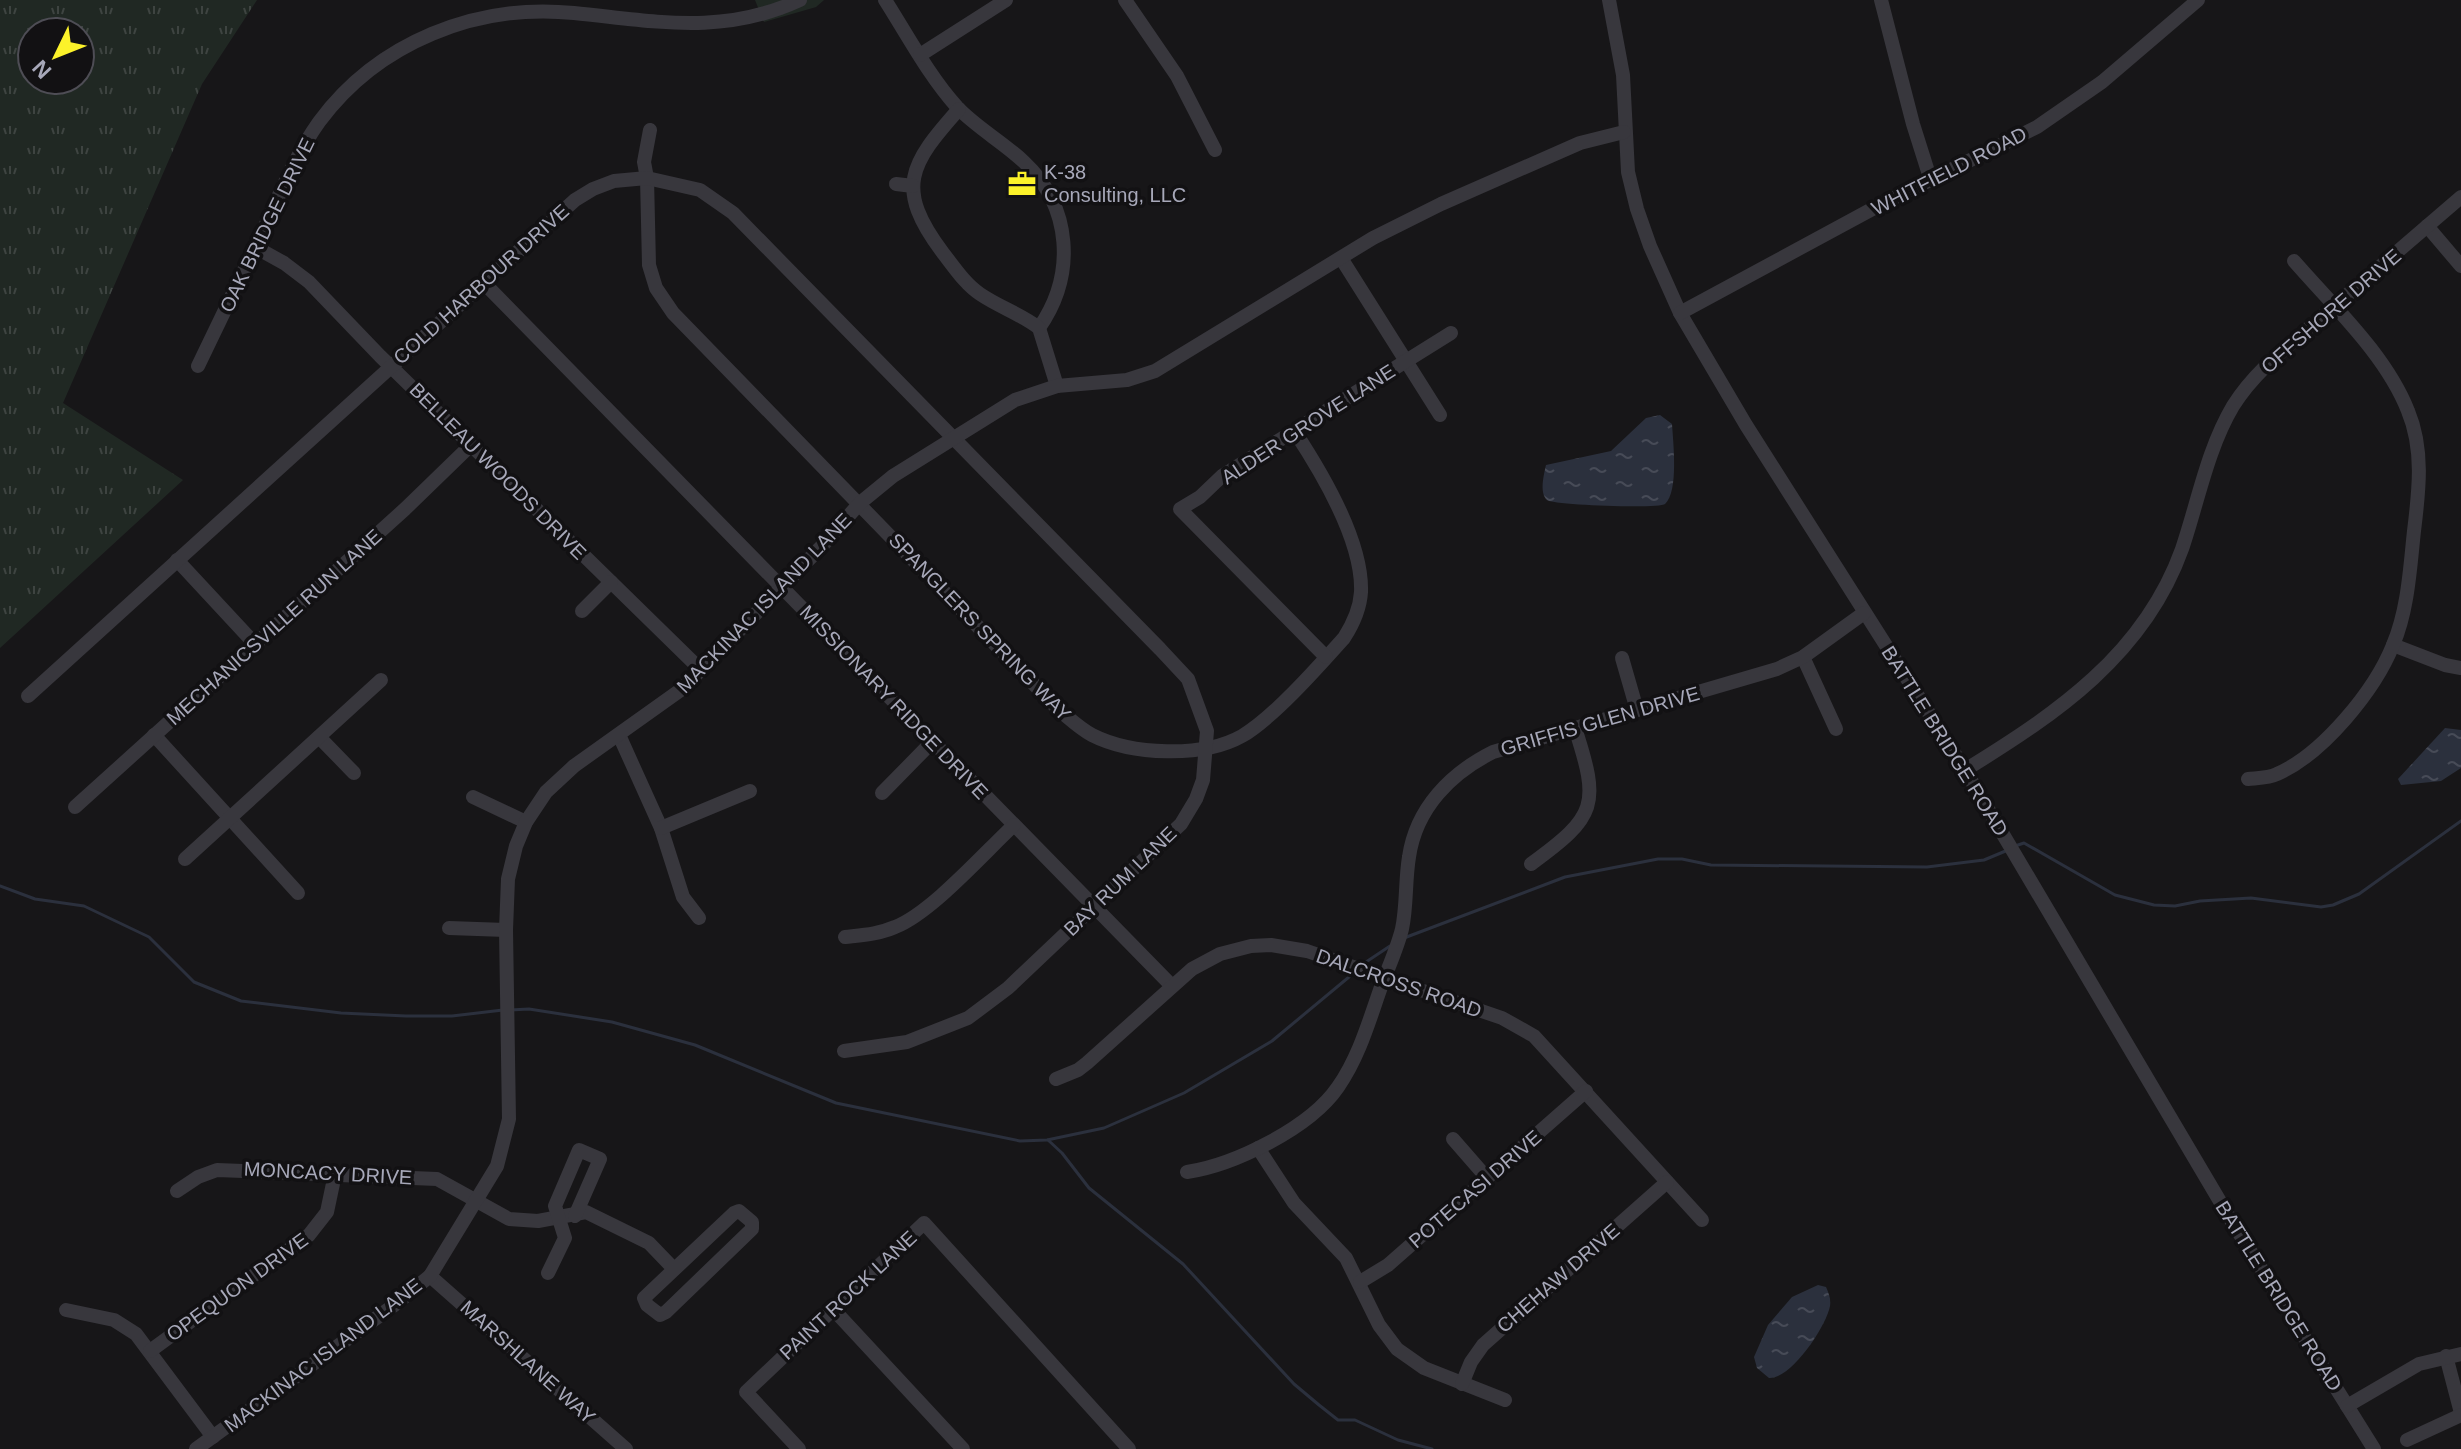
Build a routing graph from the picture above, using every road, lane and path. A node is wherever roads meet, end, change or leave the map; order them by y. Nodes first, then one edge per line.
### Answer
1 (800, 0) edge
2 (885, 0) edge
3 (1006, 0) edge
4 (1125, 0) edge
5 (1609, 0) edge
6 (1881, 0) edge
7 (2198, 0) edge
8 (920, 55) junction
9 (959, 109) junction
10 (650, 130) dead end
11 (1624, 132) junction
12 (1215, 150) dead end
13 (647, 178) junction
14 (1931, 181) junction
15 (896, 184) dead end
16 (913, 186) junction
17 (2461, 197) edge
18 (2427, 226) junction
19 (255, 247) junction
20 (1341, 258) junction
21 (2294, 261) dead end
22 (2461, 266) edge
23 (483, 282) junction
24 (2334, 306) junction
25 (1680, 313) junction
26 (1039, 328) junction
27 (1451, 333) dead end
28 (1406, 361) junction
29 (391, 365) junction
30 (198, 366) dead end
31 (1057, 386) junction
32 (1440, 415) dead end
33 (1295, 432) junction
34 (953, 438) junction
35 (471, 445) junction
36 (860, 503) junction
37 (177, 560) junction
38 (611, 582) junction
39 (781, 587) junction
40 (582, 611) dead end
41 (1864, 613) junction
42 (254, 643) junction
43 (2393, 645) junction
44 (1326, 657) junction
45 (1803, 657) junction
46 (1622, 658) dead end
47 (2461, 668) edge
48 (701, 670) junction
49 (381, 680) dead end
50 (28, 696) dead end
51 (1637, 710) junction
52 (1575, 728) junction
53 (1836, 729) dead end
54 (154, 735) junction
55 (619, 735) junction
56 (319, 737) junction
57 (932, 742) junction
58 (1205, 749) junction
59 (1965, 770) junction
60 (354, 773) dead end
61 (2248, 779) dead end
62 (750, 791) dead end
63 (882, 793) dead end
64 (473, 797) dead end
65 (75, 807) dead end
66 (230, 819) junction
67 (526, 822) junction
68 (1014, 825) junction
69 (661, 828) junction
70 (185, 859) dead end
71 (1531, 864) dead end
72 (298, 893) dead end
73 (1095, 906) junction
74 (699, 918) dead end
75 (449, 928) dead end
76 (506, 930) junction
77 (845, 937) dead end
78 (1384, 977) junction
79 (1171, 985) junction
80 (844, 1051) dead end
81 (1056, 1079) dead end
82 (1586, 1091) junction
83 (1453, 1139) dead end
84 (1258, 1148) junction
85 (1187, 1172) dead end
86 (335, 1174) junction
87 (1487, 1178) junction
88 (1667, 1182) junction
89 (177, 1191) dead end
90 (478, 1201) junction
91 (567, 1217) junction
92 (1702, 1220) dead end
93 (674, 1269) junction
94 (548, 1273) dead end
95 (430, 1276) junction
96 (1360, 1282) junction
97 (833, 1309) junction
98 (66, 1310) dead end
99 (150, 1351) junction
100 (2454, 1355) edge
101 (1462, 1384) junction
102 (1505, 1400) dead end
103 (2347, 1406) junction
104 (2461, 1414) edge
105 (213, 1437) junction
106 (2407, 1440) dead end
107 (196, 1449) edge
108 (626, 1449) edge
109 (799, 1449) edge
110 (963, 1449) edge
111 (1129, 1449) edge
112 (2374, 1449) edge

1 - 19 street, OAK BRIDGE DRIVE
2 - 8 street
3 - 8 street
4 - 12 street
5 - 11 street, BATTLE BRIDGE ROAD
6 - 14 street
7 - 14 street, WHITFIELD ROAD
8 - 9 street
9 - 16 street
9 - 26 street
10 - 13 street, SPANGLERS SPRING WAY
11 - 20 street, MACKINAC ISLAND LANE
11 - 25 street, BATTLE BRIDGE ROAD
13 - 23 street, COLD HARBOUR DRIVE
13 - 34 street, COLD HARBOUR DRIVE
13 - 36 street, SPANGLERS SPRING WAY
14 - 25 street, WHITFIELD ROAD
15 - 16 street
16 - 26 street
17 - 18 street, OFFSHORE DRIVE
18 - 22 street
18 - 24 street, OFFSHORE DRIVE
19 - 29 street, BELLEAU WOODS DRIVE
19 - 30 street, OAK BRIDGE DRIVE
20 - 28 street
20 - 31 street, MACKINAC ISLAND LANE
21 - 24 street
23 - 29 street, COLD HARBOUR DRIVE
23 - 39 street, MISSIONARY RIDGE DRIVE
24 - 43 street
24 - 59 street, OFFSHORE DRIVE
25 - 41 street, BATTLE BRIDGE ROAD
26 - 31 street
27 - 28 street, ALDER GROVE LANE
28 - 32 street
28 - 33 street, ALDER GROVE LANE
29 - 35 street, BELLEAU WOODS DRIVE
29 - 37 street, COLD HARBOUR DRIVE
31 - 34 street, MACKINAC ISLAND LANE
33 - 44 street, SPANGLERS SPRING WAY
33 - 44 street, ALDER GROVE LANE
34 - 36 street, MACKINAC ISLAND LANE
34 - 58 street, BAY RUM LANE
35 - 38 street, BELLEAU WOODS DRIVE
35 - 42 street, MECHANICSVILLE RUN LANE
36 - 39 street, MACKINAC ISLAND LANE
36 - 58 street, SPANGLERS SPRING WAY
37 - 42 street
37 - 50 street, COLD HARBOUR DRIVE
38 - 40 street
38 - 48 street, BELLEAU WOODS DRIVE
39 - 48 street, MACKINAC ISLAND LANE
39 - 57 street, MISSIONARY RIDGE DRIVE
41 - 45 street, GRIFFIS GLEN DRIVE
41 - 59 street, BATTLE BRIDGE ROAD
42 - 54 street, MECHANICSVILLE RUN LANE
43 - 47 street
43 - 61 street
44 - 58 street, SPANGLERS SPRING WAY
45 - 51 street, GRIFFIS GLEN DRIVE
45 - 53 street
46 - 51 street
48 - 55 street, MACKINAC ISLAND LANE
49 - 56 street
51 - 52 street, GRIFFIS GLEN DRIVE
52 - 71 street
52 - 78 street, GRIFFIS GLEN DRIVE
54 - 65 street, MECHANICSVILLE RUN LANE
54 - 66 street
55 - 67 street, MACKINAC ISLAND LANE
55 - 69 street
56 - 60 street
56 - 66 street
57 - 63 street
57 - 68 street, MISSIONARY RIDGE DRIVE
58 - 73 street, BAY RUM LANE
59 - 103 street, BATTLE BRIDGE ROAD
62 - 69 street
64 - 67 street
66 - 70 street
66 - 72 street
67 - 76 street, MACKINAC ISLAND LANE
68 - 73 street, MISSIONARY RIDGE DRIVE
68 - 77 street
69 - 74 street
73 - 79 street, MISSIONARY RIDGE DRIVE
73 - 80 street, BAY RUM LANE
75 - 76 street
76 - 90 street, MACKINAC ISLAND LANE
78 - 79 street, DALCROSS ROAD
78 - 82 street, DALCROSS ROAD
78 - 84 street, GRIFFIS GLEN DRIVE
79 - 81 street, DALCROSS ROAD
82 - 87 street, POTECASI DRIVE
82 - 88 street, DALCROSS ROAD
83 - 87 street
84 - 85 street, GRIFFIS GLEN DRIVE
84 - 96 street
86 - 89 street, MONCACY DRIVE
86 - 90 street, MONCACY DRIVE
86 - 99 street, OPEQUON DRIVE
87 - 96 street, POTECASI DRIVE
88 - 92 street, DALCROSS ROAD
88 - 101 street, CHEHAW DRIVE
90 - 91 street, MONCACY DRIVE
90 - 95 street, MACKINAC ISLAND LANE
91 - 93 street, MONCACY DRIVE
91 - 94 street
93 - 93 street
95 - 105 street, MACKINAC ISLAND LANE
95 - 108 street, MARSHLANE WAY
96 - 101 street
97 - 109 street, PAINT ROCK LANE
97 - 110 street
97 - 111 street, PAINT ROCK LANE
98 - 99 street
99 - 105 street
100 - 103 street
100 - 104 street
101 - 102 street
103 - 112 street, BATTLE BRIDGE ROAD
104 - 106 street
105 - 107 street, MACKINAC ISLAND LANE

